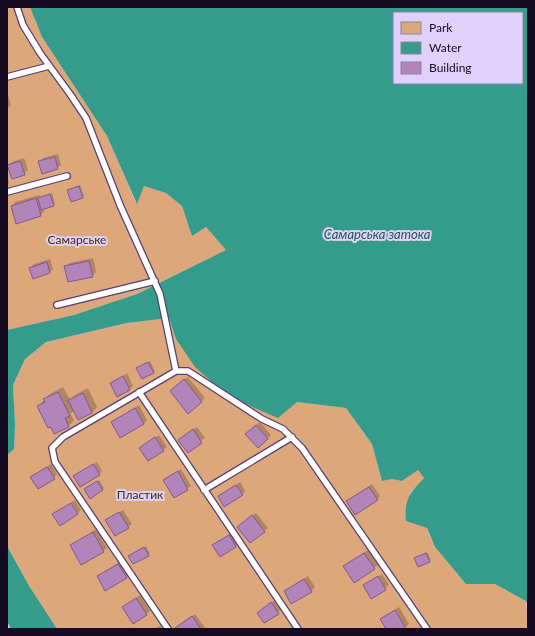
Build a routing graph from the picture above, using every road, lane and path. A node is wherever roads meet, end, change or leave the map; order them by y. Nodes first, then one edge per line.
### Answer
1 (17, 7) edge
2 (49, 66) junction
3 (7, 77) edge
4 (67, 176) dead end
5 (7, 192) edge
6 (155, 281) junction
7 (57, 305) dead end
8 (176, 371) junction
9 (139, 392) junction
10 (292, 437) junction
11 (204, 490) junction
12 (168, 629) edge
13 (298, 629) edge
14 (427, 629) edge

1 - 2 lane
2 - 3 lane
2 - 6 lane
4 - 5 lane
6 - 7 lane
6 - 8 lane
8 - 9 lane
8 - 10 lane
9 - 11 lane
9 - 12 lane
10 - 11 lane
10 - 14 lane
11 - 13 lane

